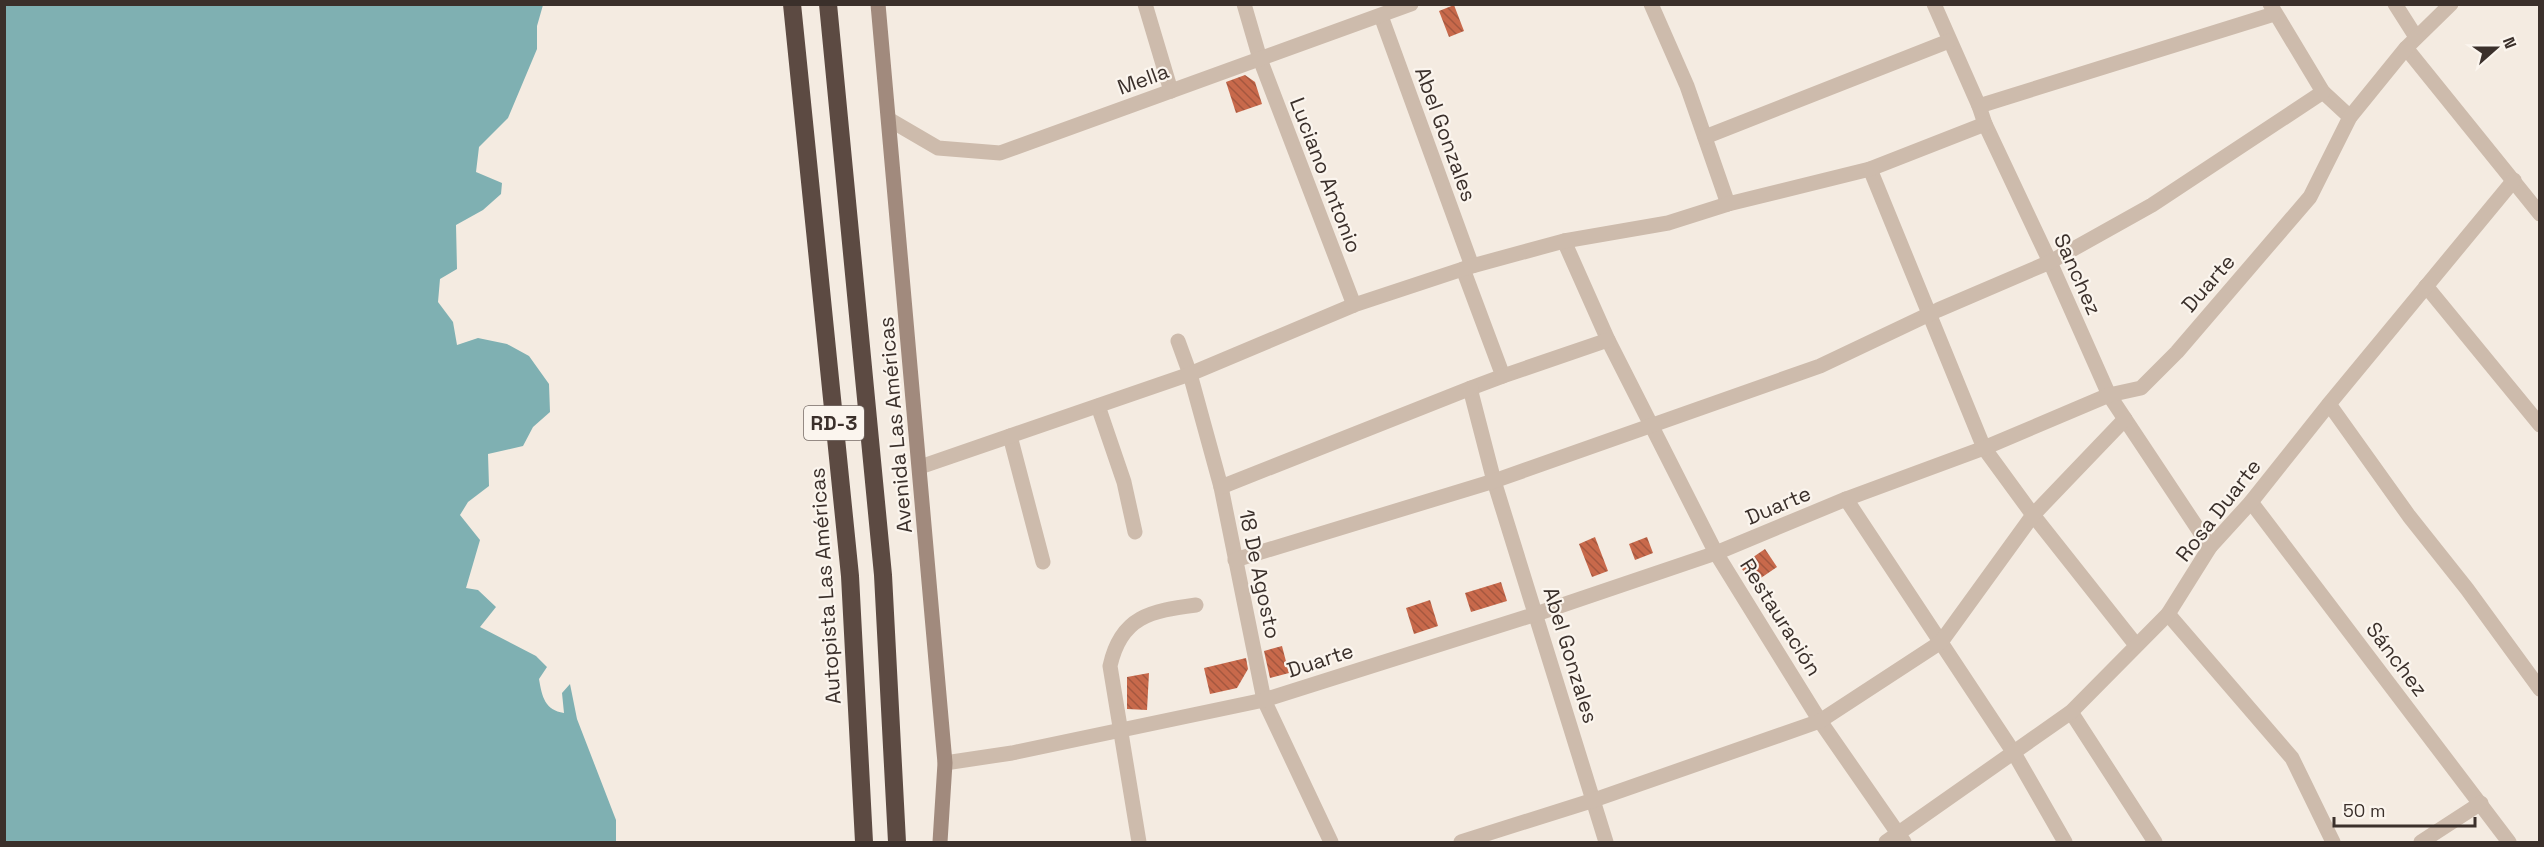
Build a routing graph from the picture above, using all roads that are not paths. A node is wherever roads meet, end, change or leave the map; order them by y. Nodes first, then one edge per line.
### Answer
1 (792, 4) edge
2 (828, 4) edge
3 (878, 4) edge
4 (1144, 4) edge
5 (1244, 4) edge
6 (1411, 4) edge
7 (1651, 4) edge
8 (1934, 4) edge
9 (2395, 4) edge
10 (2451, 4) edge
11 (2272, 9) edge
12 (1381, 16) junction
13 (1949, 41) junction
14 (2411, 43) junction
15 (1260, 59) junction
16 (1171, 91) junction
17 (2323, 92) junction
18 (1979, 106) junction
19 (2350, 117) junction
20 (890, 120) junction
21 (1984, 124) junction
22 (1705, 137) junction
23 (1870, 169) junction
24 (2514, 180) junction
25 (1728, 204) junction
26 (2540, 214) edge
27 (1564, 240) junction
28 (2050, 262) junction
29 (1467, 267) junction
30 (2426, 286) junction
31 (1354, 305) junction
32 (1928, 314) junction
33 (1608, 340) junction
34 (1178, 341) dead end
35 (1190, 374) junction
36 (1503, 376) junction
37 (1471, 388) junction
38 (2109, 395) junction
39 (2329, 404) junction
40 (1098, 405) junction
41 (2125, 419) junction
42 (2540, 424) edge
43 (1651, 425) junction
44 (1010, 436) junction
45 (1984, 448) junction
46 (920, 467) junction
47 (1494, 481) junction
48 (1221, 487) junction
49 (1846, 499) junction
50 (2251, 502) junction
51 (2033, 514) junction
52 (1135, 532) dead end
53 (2210, 547) junction
54 (1716, 553) junction
55 (1235, 560) junction
56 (1043, 562) dead end
57 (1196, 605) dead end
58 (1536, 614) junction
59 (2168, 614) junction
60 (1941, 642) junction
61 (2136, 645) junction
62 (2540, 689) edge
63 (1264, 700) junction
64 (2071, 711) junction
65 (1821, 720) junction
66 (1122, 730) junction
67 (2014, 753) junction
68 (945, 763) junction
69 (1594, 800) junction
70 (2481, 803) junction
71 (1902, 839) edge
72 (864, 843) edge
73 (897, 843) edge
74 (940, 843) edge
75 (1139, 843) edge
76 (1331, 843) edge
77 (1461, 843) edge
78 (1606, 843) edge
79 (1886, 843) edge
80 (2065, 843) edge
81 (2155, 843) edge
82 (2333, 843) edge
83 (2421, 843) edge
84 (2509, 843) edge

1 - 72 highway, Autopista Las Américas / RD-3
2 - 73 highway, RD-3
3 - 20 main road, Avenida Las Américas
4 - 16 street
5 - 15 street, Luciano Antonio
6 - 12 street, Mella
7 - 22 street
8 - 13 street, Sanchez
9 - 14 street
10 - 14 street, Duarte
11 - 17 street
11 - 18 street
12 - 15 street, Mella
12 - 29 street, Abel Gonzales
13 - 18 street, Sanchez
13 - 22 street
14 - 19 street, Duarte
14 - 24 street
15 - 16 street, Mella
15 - 31 street, Luciano Antonio
16 - 20 street, Mella
17 - 19 street
17 - 28 street
18 - 21 street, Sanchez
19 - 38 street, Duarte
20 - 46 main road, Avenida Las Américas
21 - 23 street
21 - 28 street, Sanchez
22 - 25 street
23 - 25 street
23 - 32 street
24 - 26 street
24 - 30 street, Rosa Duarte
25 - 27 street
27 - 29 street
27 - 33 street, Restauración
28 - 32 street
28 - 38 street, Sanchez
29 - 31 street
29 - 36 street, Abel Gonzales
30 - 39 street, Rosa Duarte
30 - 42 street
31 - 35 street
32 - 43 street
32 - 45 street
33 - 36 street
33 - 43 street, Restauración
34 - 35 street, 18 De Agosto
35 - 40 street
35 - 48 street, 18 De Agosto
36 - 37 street
37 - 47 street, Abel Gonzales
37 - 48 street
38 - 41 street, Sanchez
38 - 45 street, Duarte
39 - 50 street, Rosa Duarte
39 - 62 street
40 - 44 street
40 - 52 street
41 - 51 street
41 - 53 street, Sanchez
43 - 47 street
43 - 54 street, Restauración
44 - 46 street
44 - 56 street
45 - 49 street, Duarte
45 - 51 street
46 - 68 main road, Avenida Las Américas
47 - 55 street
47 - 58 street, Abel Gonzales
48 - 55 street, 18 De Agosto
49 - 54 street, Duarte
49 - 60 street
50 - 53 street, Rosa Duarte
50 - 70 street, Sánchez
51 - 60 street
51 - 61 street
53 - 59 street, Rosa Duarte
54 - 58 street, Duarte
54 - 65 street, Restauración
55 - 63 street, 18 De Agosto
57 - 66 street
58 - 63 street, Duarte
58 - 69 street, Abel Gonzales
59 - 61 street, Rosa Duarte
59 - 82 street
60 - 65 street
60 - 67 street
61 - 64 street, Rosa Duarte
63 - 66 street, Duarte
63 - 76 street, 18 De Agosto
64 - 67 street, Rosa Duarte
64 - 81 street
65 - 69 street
65 - 71 street, Restauración
66 - 68 street, Duarte
66 - 75 street
67 - 71 street, Rosa Duarte
67 - 80 street
68 - 74 main road, Avenida Las Américas
69 - 77 street
69 - 78 street, Abel Gonzales
70 - 83 street
70 - 84 street, Sánchez
71 - 79 street, Rosa Duarte

